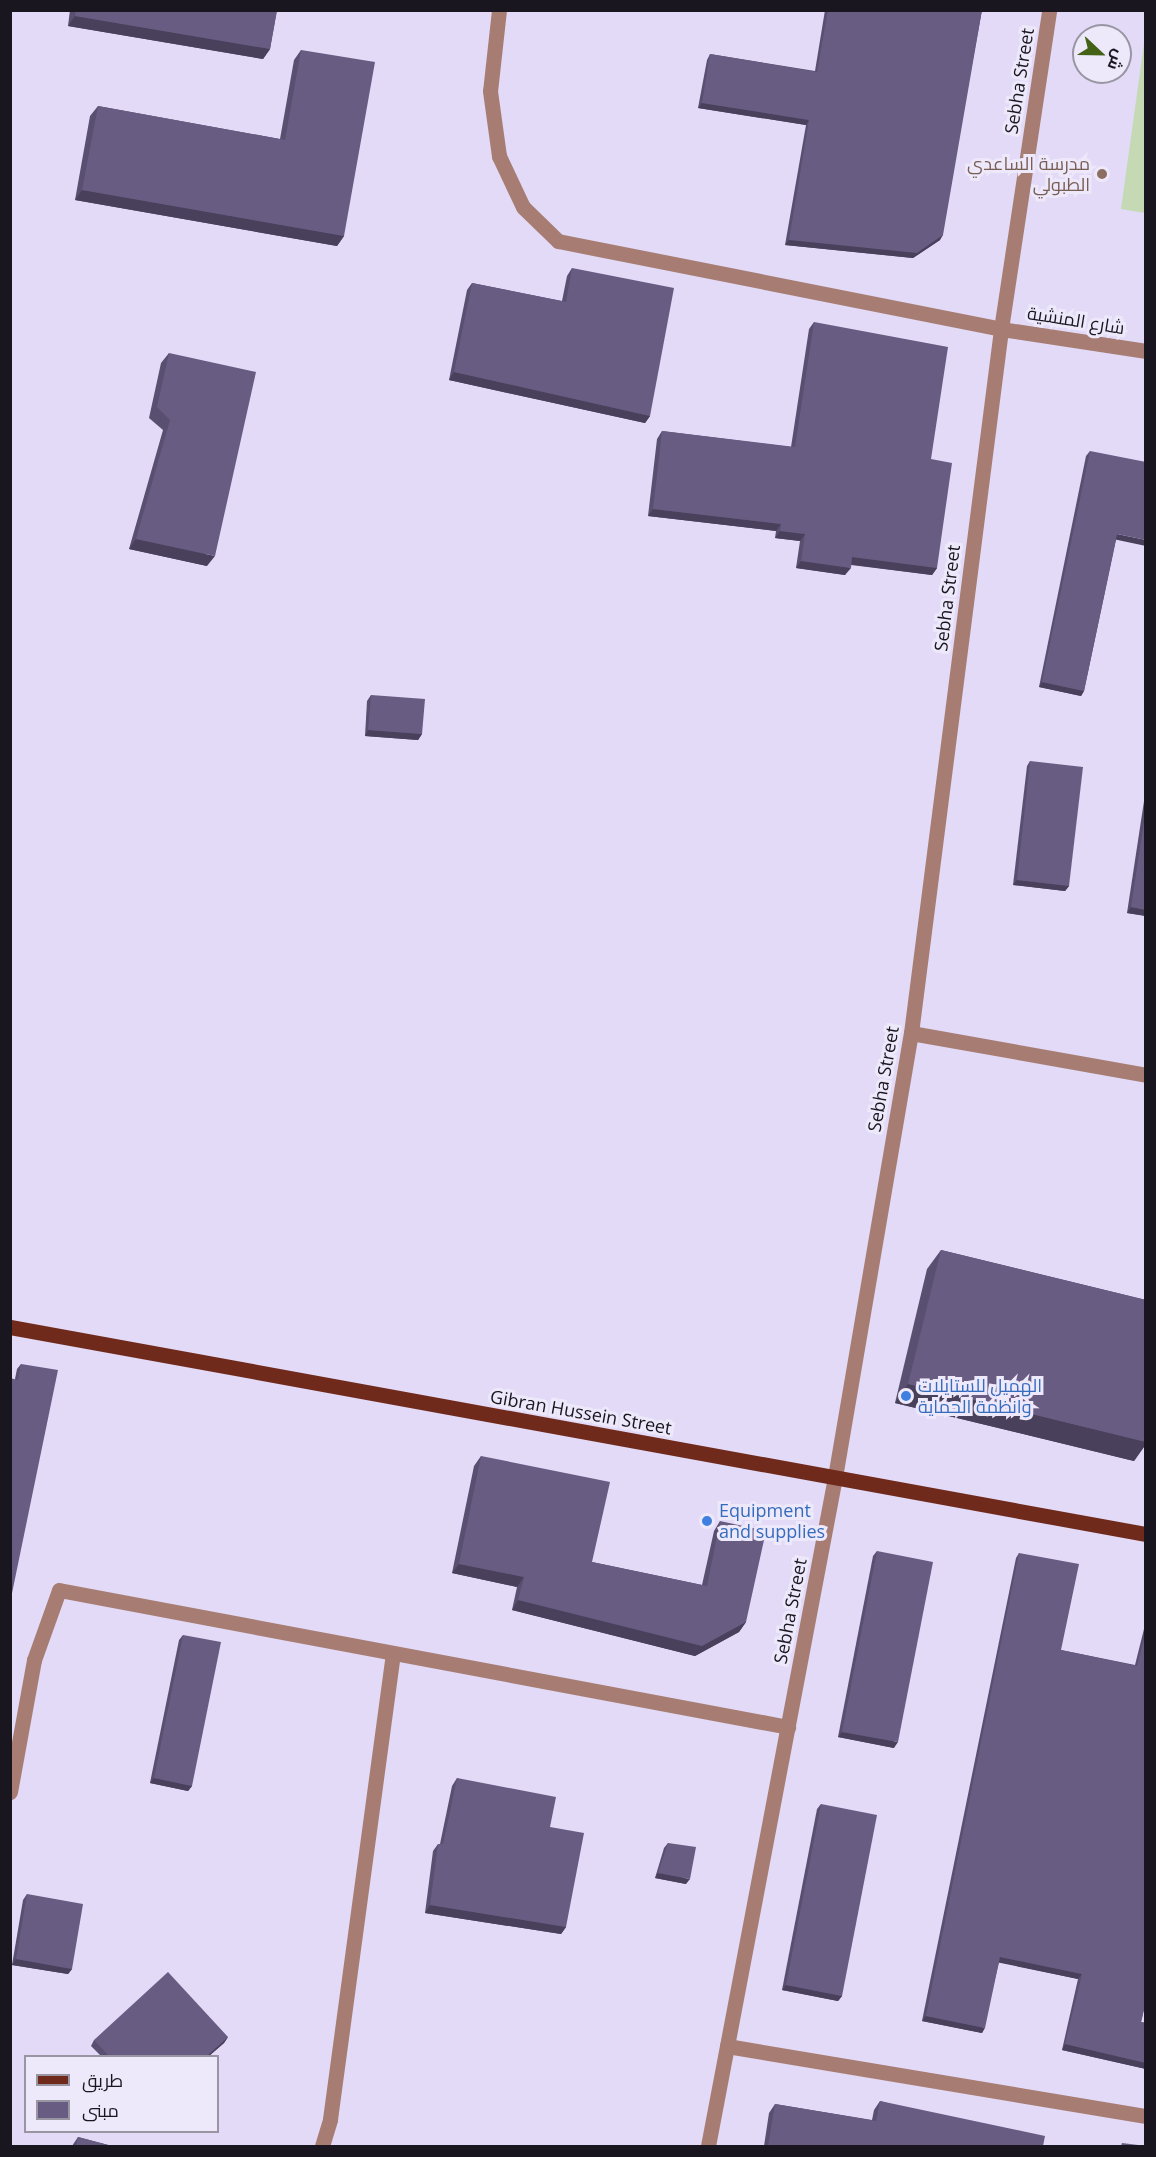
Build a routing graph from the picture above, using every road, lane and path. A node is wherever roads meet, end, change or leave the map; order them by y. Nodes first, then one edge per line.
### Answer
1 (499, 10) edge
2 (1049, 10) edge
3 (1001, 329) junction
4 (1146, 351) edge
5 (911, 1033) junction
6 (1146, 1075) edge
7 (10, 1327) edge
8 (835, 1478) junction
9 (1146, 1534) edge
10 (393, 1654) junction
11 (788, 1727) junction
12 (10, 1792) edge
13 (727, 2046) junction
14 (1146, 2116) edge
15 (322, 2146) edge
16 (708, 2146) edge

1 - 3 street, شارع المنشية
2 - 3 street, Sebha Street
3 - 4 street, شارع المنشية
3 - 5 street, Sebha Street
5 - 6 street
5 - 8 street, Sebha Street
7 - 8 main road, Gibran Hussein Street
8 - 9 main road, Gibran Hussein Street
8 - 11 street, Sebha Street
10 - 11 street
10 - 12 street
10 - 15 street
11 - 13 street, Sebha Street
13 - 14 street
13 - 16 street, Sebha Street

